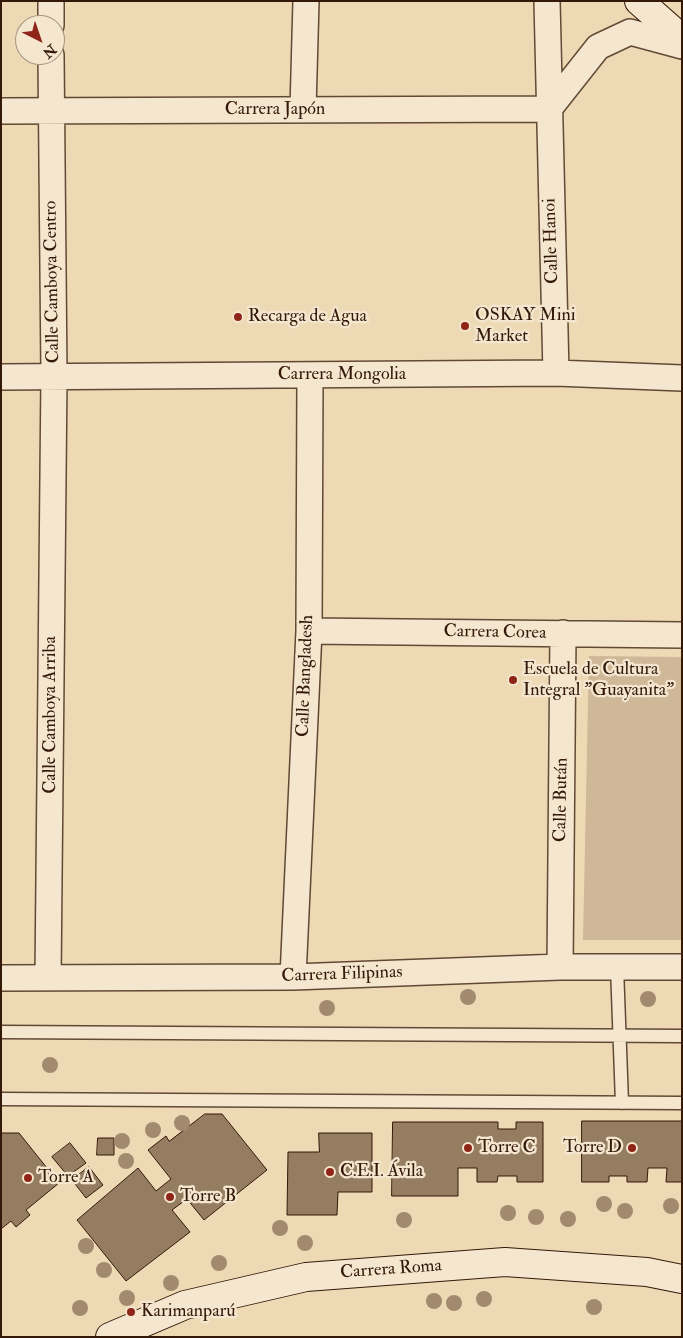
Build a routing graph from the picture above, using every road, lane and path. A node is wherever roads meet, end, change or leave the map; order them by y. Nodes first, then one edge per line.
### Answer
1 (51, 1) edge
2 (306, 1) edge
3 (547, 1) edge
4 (639, 1) edge
5 (51, 15) edge
6 (682, 39) edge
7 (682, 46) edge
8 (51, 65) edge
9 (304, 109) junction
10 (549, 109) junction
11 (1, 111) edge
12 (51, 112) junction
13 (556, 373) junction
14 (310, 375) junction
15 (54, 376) junction
16 (1, 378) edge
17 (682, 378) edge
18 (53, 453) joint
19 (308, 631) junction
20 (563, 634) junction
21 (682, 634) edge
22 (560, 967) junction
23 (618, 967) junction
24 (682, 967) edge
25 (293, 977) junction
26 (1, 978) edge
27 (48, 978) junction
28 (1, 1032) edge
29 (620, 1036) junction
30 (682, 1036) edge
31 (1, 1099) edge
32 (622, 1103) junction
33 (682, 1103) edge
34 (682, 1279) edge
35 (110, 1337) edge

1 - 5 street
2 - 9 street
3 - 10 street, Calle Hanoi
4 - 6 street
7 - 10 street
8 - 12 street, Calle Camboya Centro
9 - 10 street, Carrera Japón
9 - 12 street, Carrera Japón
10 - 13 street, Calle Hanoi
11 - 12 street, Carrera Japón
12 - 15 street, Calle Camboya Centro
13 - 14 street, Carrera Mongolia
13 - 17 street, Carrera Mongolia
14 - 15 street, Carrera Mongolia
14 - 19 street, Calle Bangladesh
15 - 16 street, Carrera Mongolia
15 - 18 street, Calle Camboya Centro
18 - 27 street, Calle Camboya Arriba
19 - 20 street, Carrera Corea
19 - 25 street, Calle Bangladesh
20 - 21 street, Carrera Corea
20 - 22 street, Calle Bután
22 - 23 street, Carrera Filipinas
22 - 25 street, Carrera Filipinas
23 - 24 street, Carrera Filipinas
23 - 29 lane
25 - 27 street, Carrera Filipinas
26 - 27 street, Carrera Filipinas
28 - 29 lane
29 - 30 lane
29 - 32 lane
31 - 32 lane
32 - 33 lane
34 - 35 street, Carrera Roma

